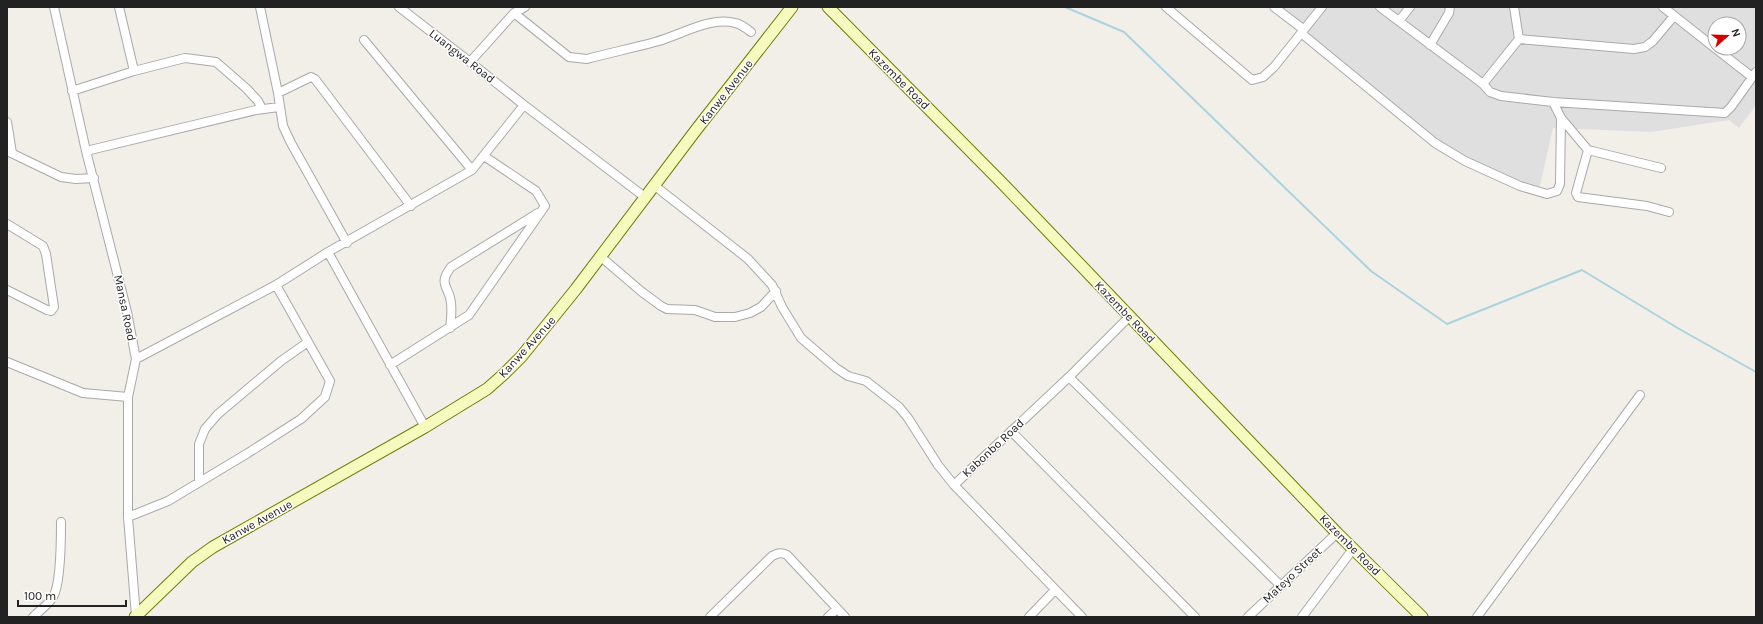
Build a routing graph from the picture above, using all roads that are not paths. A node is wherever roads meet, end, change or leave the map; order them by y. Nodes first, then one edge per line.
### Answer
1 (54, 7) edge
2 (119, 7) edge
3 (260, 7) edge
4 (399, 7) edge
5 (525, 7) edge
6 (792, 7) edge
7 (828, 7) edge
8 (1166, 7) edge
9 (1274, 7) edge
10 (1322, 7) edge
11 (1380, 7) edge
12 (1410, 7) edge
13 (1450, 7) edge
14 (1514, 7) edge
15 (1663, 7) edge
16 (514, 13) junction
17 (1674, 16) junction
18 (1399, 21) junction
19 (1302, 31) junction
20 (751, 32) dead end
21 (364, 40) dead end
22 (1518, 40) junction
23 (1707, 42) edge
24 (1430, 45) junction
25 (1727, 56) edge
26 (470, 62) junction
27 (134, 72) junction
28 (1754, 74) edge
29 (1483, 84) junction
30 (72, 91) junction
31 (278, 93) junction
32 (1553, 102) junction
33 (524, 105) junction
34 (279, 107) junction
35 (262, 109) junction
36 (1561, 118) junction
37 (7, 122) edge
38 (1588, 150) junction
39 (86, 151) junction
40 (10, 152) edge
41 (484, 156) junction
42 (1661, 168) dead end
43 (472, 170) junction
44 (94, 178) junction
45 (655, 186) junction
46 (646, 198) junction
47 (411, 206) junction
48 (542, 211) junction
49 (1670, 212) dead end
50 (7, 224) edge
51 (347, 243) junction
52 (328, 252) junction
53 (601, 257) junction
54 (276, 285) junction
55 (7, 290) edge
56 (776, 292) junction
57 (1129, 317) junction
58 (450, 328) junction
59 (308, 342) junction
60 (136, 359) junction
61 (7, 362) edge
62 (390, 365) junction
63 (1069, 377) junction
64 (1640, 395) dead end
65 (128, 397) junction
66 (425, 427) junction
67 (1011, 431) junction
68 (200, 482) junction
69 (954, 485) junction
70 (128, 517) junction
71 (61, 522) dead end
72 (1337, 533) junction
73 (1352, 549) junction
74 (1281, 586) junction
75 (1056, 590) junction
76 (837, 609) junction
77 (136, 616) edge
78 (33, 617) edge
79 (710, 617) edge
80 (828, 617) edge
81 (845, 617) edge
82 (1029, 617) edge
83 (1082, 617) edge
84 (1195, 617) edge
85 (1248, 617) edge
86 (1302, 617) edge
87 (1422, 617) edge
88 (1477, 617) edge

1 - 30 street, Mansa Road
2 - 27 street
3 - 31 street
4 - 26 street, Luangwa Road
5 - 16 street
6 - 45 main road, Kanwe Avenue
7 - 57 main road, Kazembe Road
8 - 19 street
9 - 19 street
10 - 19 street
11 - 18 street
12 - 18 street
13 - 24 street
14 - 22 street
15 - 17 street
16 - 20 street
16 - 26 street
17 - 22 street
17 - 23 street
18 - 24 street
19 - 36 street
21 - 43 street
22 - 29 street
24 - 29 street
25 - 28 street
26 - 33 street, Luangwa Road
27 - 30 street
27 - 35 street
28 - 32 street
29 - 32 street
30 - 39 street, Mansa Road
31 - 34 street
31 - 47 street
32 - 36 street
33 - 41 street
33 - 46 street, Luangwa Road
34 - 35 street
34 - 51 street
35 - 39 street
36 - 38 street
37 - 40 street
38 - 42 street
38 - 49 street
39 - 44 street, Mansa Road
40 - 44 street
41 - 43 street
41 - 48 street
43 - 47 street
44 - 60 street, Mansa Road
45 - 46 main road, Kanwe Avenue
45 - 56 street
46 - 53 main road, Kanwe Avenue
47 - 51 street
48 - 58 street
48 - 58 street
50 - 55 street
51 - 52 street
52 - 54 street
52 - 62 street
53 - 56 street
53 - 66 main road, Kanwe Avenue
54 - 59 street
54 - 60 street
56 - 69 street
57 - 63 street, Kabonbo Road
57 - 72 main road, Kazembe Road
58 - 62 street
59 - 68 street
59 - 68 street
60 - 65 street, Mansa Road
61 - 65 street
62 - 66 street
63 - 67 street, Kabonbo Road
63 - 74 street
64 - 88 street
65 - 70 street, Mansa Road
66 - 77 main road, Kanwe Avenue
67 - 69 street, Kabonbo Road
67 - 84 street
68 - 70 street
69 - 75 street, Kabonbo Road
70 - 77 street, Mansa Road
71 - 78 street
72 - 73 main road, Kazembe Road
72 - 74 street, Mateyo Street
73 - 86 street
73 - 87 main road, Kazembe Road
74 - 85 street, Mateyo Street
75 - 82 street
75 - 83 street, Kabonbo Road
76 - 79 street
76 - 80 street
76 - 81 street

